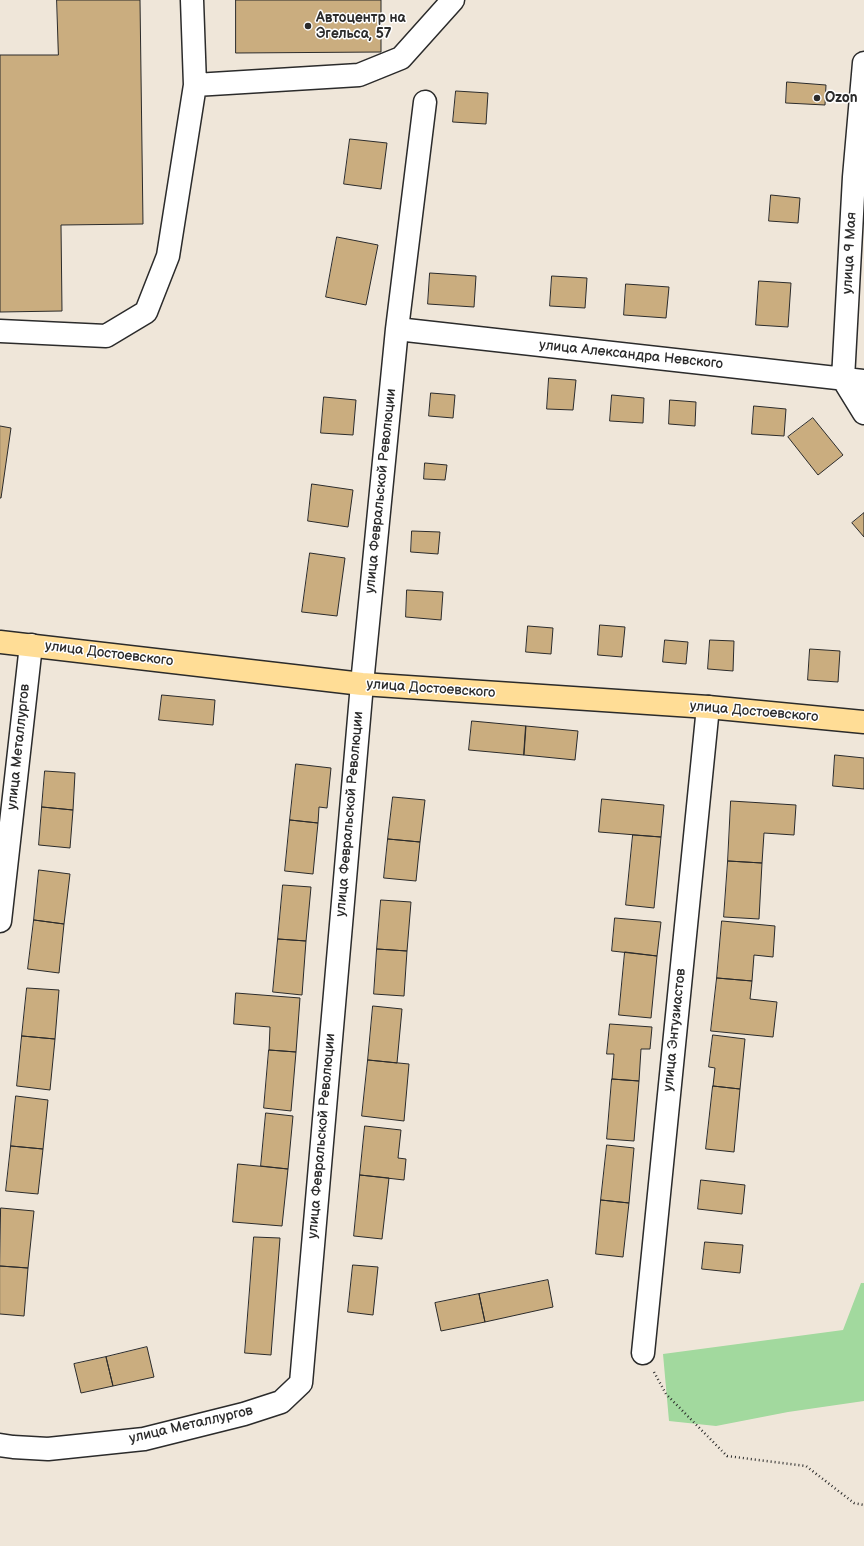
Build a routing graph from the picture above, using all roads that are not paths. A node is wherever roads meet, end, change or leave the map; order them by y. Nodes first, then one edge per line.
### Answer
1 (192, 0) edge
2 (454, 0) edge
3 (864, 64) edge
4 (195, 85) junction
5 (425, 102) dead end
6 (859, 178) edge
7 (397, 329) junction
8 (0, 331) edge
9 (854, 380) edge
10 (864, 413) edge
11 (0, 642) edge
12 (31, 644) junction
13 (362, 684) junction
14 (708, 707) junction
15 (864, 722) edge
16 (0, 921) edge
17 (643, 1353) road end
18 (301, 1383) joint
19 (0, 1445) edge

1 - 4 street
2 - 4 street
3 - 6 street, улица 9 Мая
4 - 8 street
5 - 7 street, улица Февральской Революции
6 - 9 street, улица 9 Мая
7 - 9 street, улица Александра Невского
7 - 13 street, улица Февральской Революции
9 - 10 street
11 - 12 main road, улица Достоевского
12 - 13 main road, улица Достоевского
12 - 16 street, улица Металлургов
13 - 14 main road, улица Достоевского
13 - 18 street, улица Февральской Революции
14 - 15 main road, улица Достоевского
14 - 17 street, улица Энтузиастов
18 - 19 street, улица Металлургов

